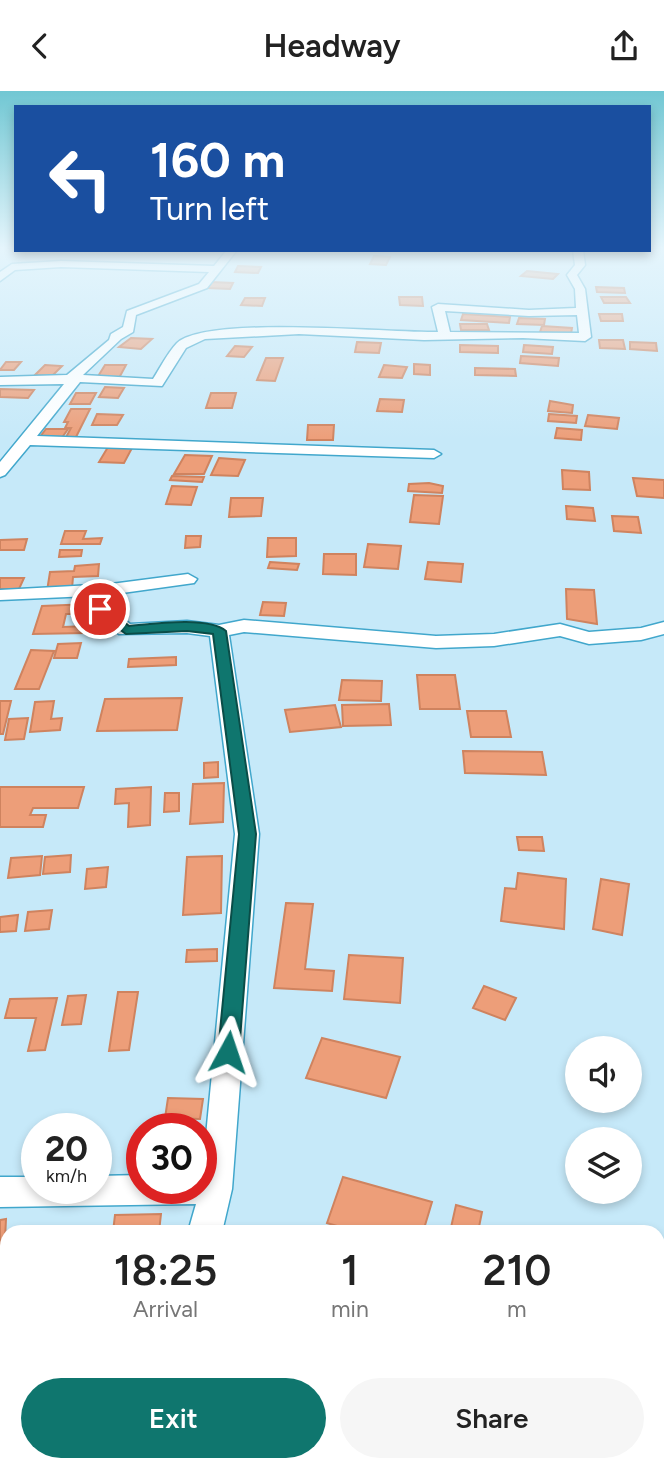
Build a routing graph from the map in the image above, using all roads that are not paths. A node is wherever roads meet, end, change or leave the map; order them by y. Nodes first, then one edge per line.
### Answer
1 (135, 311) edge
2 (439, 311) edge
3 (505, 311) edge
4 (571, 311) edge
5 (582, 311) edge
6 (445, 335) junction
7 (72, 378) junction
8 (2, 380) edge
9 (25, 440) junction
10 (434, 454) dead end
11 (0, 472) edge
12 (188, 579) dead end
13 (99, 590) junction
14 (0, 595) edge
15 (664, 628) edge
16 (219, 631) junction
17 (217, 1178) edge
18 (126, 1190) edge
19 (0, 1192) edge
20 (212, 1204) edge
21 (207, 1225) edge

1 - 7 street
2 - 6 street
3 - 4 street
5 - 6 street
6 - 7 street
7 - 8 street
7 - 9 street
9 - 10 street
9 - 11 street
12 - 13 street
13 - 14 street
13 - 16 street
15 - 16 street
16 - 17 street
18 - 19 street
20 - 21 street

